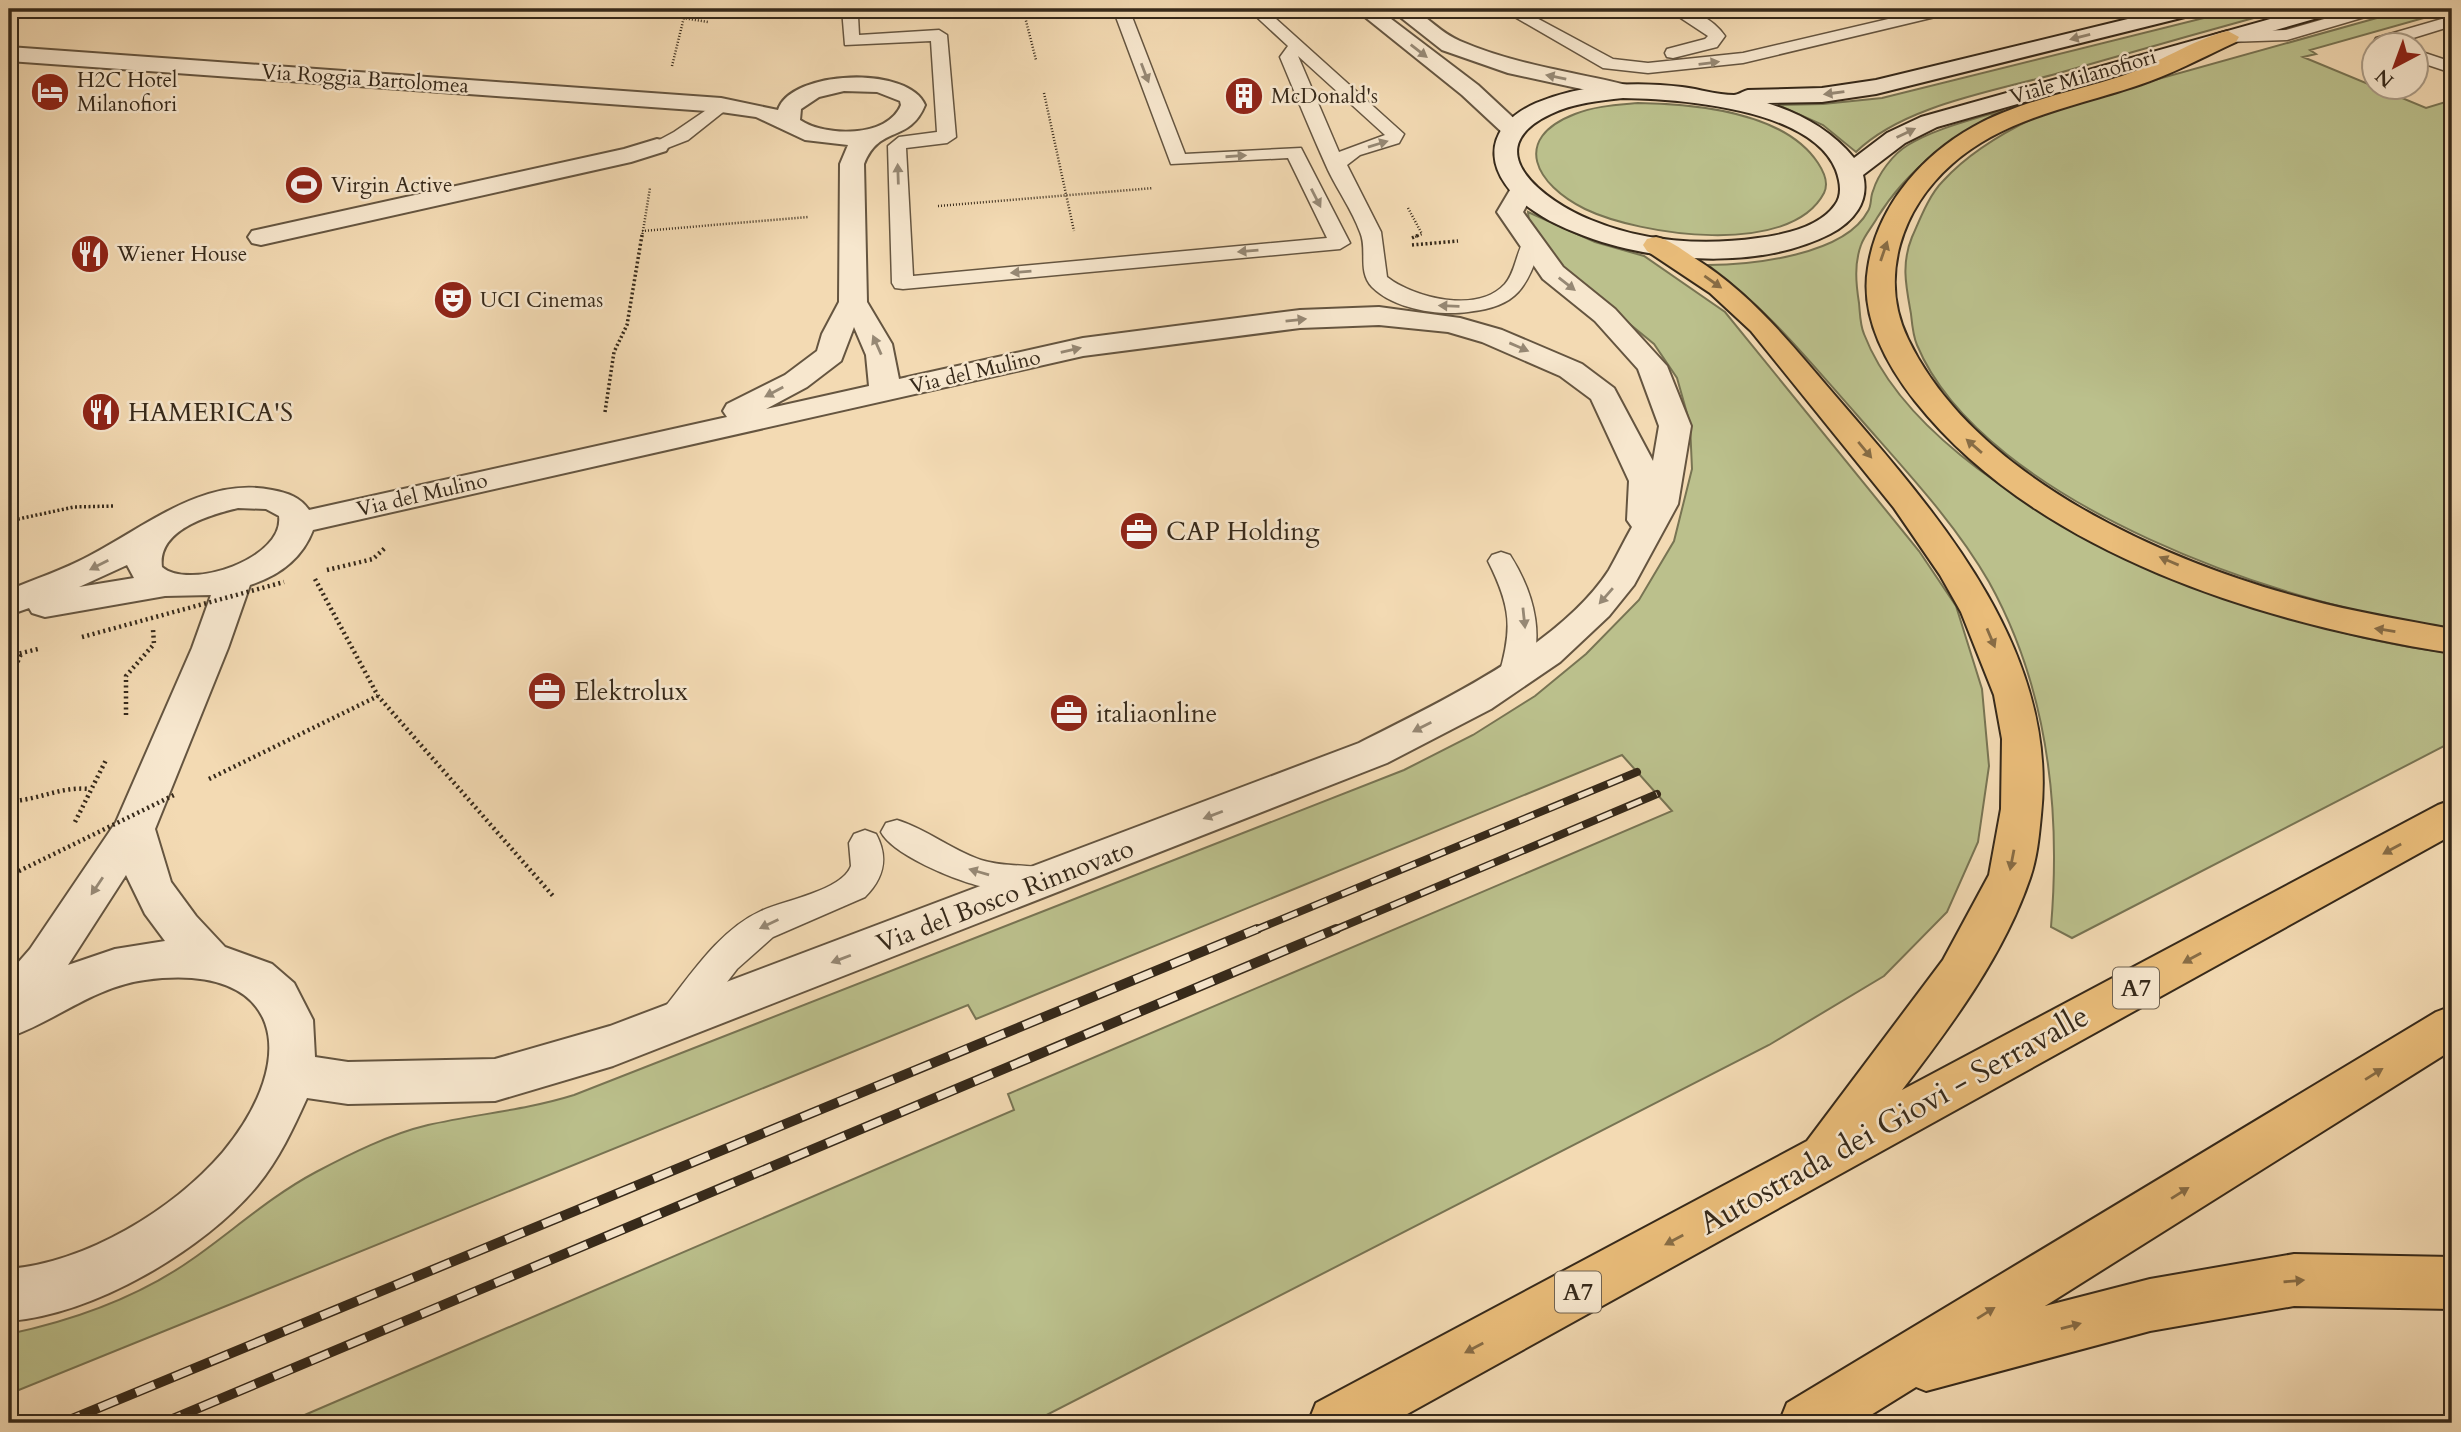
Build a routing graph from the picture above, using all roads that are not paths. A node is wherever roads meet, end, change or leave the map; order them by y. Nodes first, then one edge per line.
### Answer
1 (896, 9) edge
2 (1121, 9) edge
3 (1256, 9) edge
4 (1400, 9) edge
5 (1509, 9) edge
6 (1675, 9) edge
7 (1950, 9) edge
8 (2194, 9) edge
9 (2328, 9) edge
10 (2376, 9) edge
11 (850, 10) edge
12 (1364, 11) edge
13 (2168, 12) edge
14 (2452, 21) edge
15 (2415, 32) edge
16 (2228, 37) junction
17 (1297, 45) junction
18 (1583, 52) junction
19 (9, 54) edge
20 (2430, 60) edge
21 (2452, 68) edge
22 (811, 92) junction
23 (1623, 92) junction
24 (1714, 97) junction
25 (721, 105) junction
26 (788, 122) junction
27 (1513, 130) junction
28 (872, 134) junction
29 (820, 136) junction
30 (657, 146) joint
31 (852, 164) junction
32 (1850, 172) junction
33 (1339, 173) junction
34 (1522, 190) junction
35 (261, 237) dead end
36 (1532, 243) junction
37 (1656, 245) junction
38 (853, 302) junction
39 (831, 355) junction
40 (884, 392) junction
41 (1625, 432) joint
42 (672, 440) junction
43 (298, 523) junction
44 (159, 533) junction
45 (1644, 540) junction
46 (1501, 561) dead end
47 (234, 579) junction
48 (165, 584) junction
49 (9, 603) edge
50 (9, 612) edge
51 (2452, 641) edge
52 (1513, 678) junction
53 (2452, 816) edge
54 (134, 829) junction
55 (897, 832) dead end
56 (865, 843) dead end
57 (1046, 880) junction
58 (209, 960) junction
59 (9, 1004) edge
60 (9, 1017) edge
61 (675, 1022) junction
62 (2452, 1026) edge
63 (291, 1074) junction
64 (1820, 1160) junction
65 (2452, 1283) edge
66 (9, 1294) edge
67 (1887, 1374) junction
68 (1336, 1423) edge
69 (1807, 1423) edge

1 - 11 lane
2 -> 11 lane
3 - 17 lane
23 -> 4 street, Viale Milanofiori
5 - 18 lane
6 - 18 lane
18 -> 7 lane
8 - 13 street, Viale Milanofiori
9 - 16 street, Viale Milanofiori
10 - 16 lane
12 -> 27 street
13 -> 24 street, Viale Milanofiori
14 - 15 lane
32 -> 16 street, Viale Milanofiori
51 -> 16 highway
17 - 33 lane
33 -> 17 lane
19 - 25 street, Via Roggia Bartolomea
20 - 21 lane
22 - 25 street, Via Roggia Bartolomea
22 - 26 street
22 - 28 street, Via Roggia Bartolomea
23 - 24 street, Viale Milanofiori
23 - 27 street, Viale Milanofiori
24 - 32 street, Viale Milanofiori
25 - 26 street, Via Roggia Bartolomea
25 - 30 lane
26 - 29 street, Via Roggia Bartolomea
27 - 34 street
28 - 29 street
28 - 31 street
29 - 31 street
30 - 35 street
31 - 38 street
32 - 37 street
36 -> 33 lane
34 - 36 street, Via del Bosco Rinnovato
34 - 37 street
36 -> 45 street, Via del Bosco Rinnovato
37 -> 64 highway
38 - 39 street
40 -> 38 street
39 - 40 street
39 -> 42 street
40 -> 41 street, Via del Mulino
40 - 42 street, Via del Mulino
41 - 45 street, Via del Bosco Rinnovato
42 - 43 street, Via del Mulino
43 - 44 street
43 - 47 street
44 - 48 street
44 -> 49 street
45 -> 52 street, Via del Bosco Rinnovato
46 -> 52 lane
47 - 48 street
47 - 54 street
48 - 50 street
52 -> 57 street, Via del Bosco Rinnovato
53 -> 64 highway, Autostrada dei Giovi - Serravalle / A7
54 - 58 street
54 -> 59 street
57 -> 55 lane
56 -> 61 lane
57 -> 61 street, Via del Bosco Rinnovato
58 - 60 street
58 - 63 street
61 - 63 street, Via del Bosco Rinnovato
67 -> 62 highway
63 - 66 street
64 -> 68 highway, Autostrada dei Giovi - Serravalle / A7
67 -> 65 highway
67 - 69 highway

